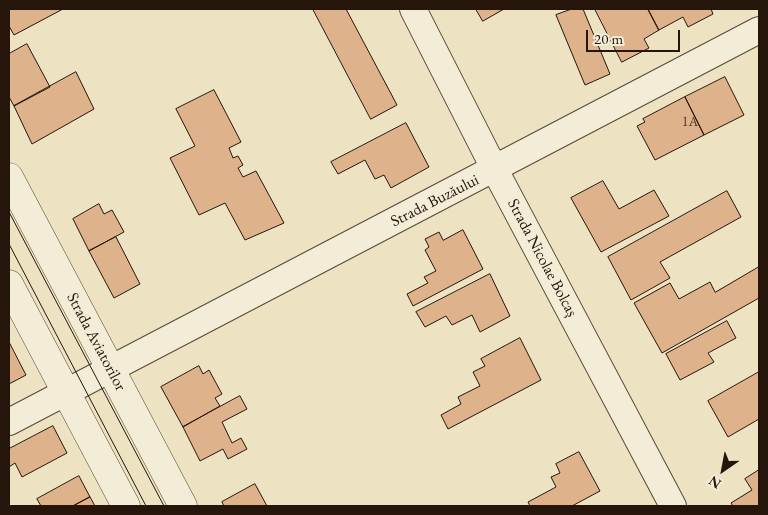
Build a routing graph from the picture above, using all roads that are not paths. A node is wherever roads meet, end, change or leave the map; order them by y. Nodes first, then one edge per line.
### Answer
1 (413, 9) edge
2 (759, 30) edge
3 (495, 170) junction
4 (9, 177) edge
5 (9, 284) edge
6 (110, 369) junction
7 (65, 392) junction
8 (9, 422) edge
9 (126, 506) edge
10 (183, 506) edge
11 (673, 506) edge

1 - 3 street, Strada Nicolae Bolcaș
2 - 3 street, Strada Buzăului
3 - 6 street, Strada Buzăului
3 - 11 street, Strada Nicolae Bolcaș
4 - 6 street, Strada Aviatorilor
5 - 7 street
6 - 7 street, Strada Buzăului
6 - 10 street, Strada Aviatorilor
7 - 8 street, Strada Buzăului
7 - 9 street

